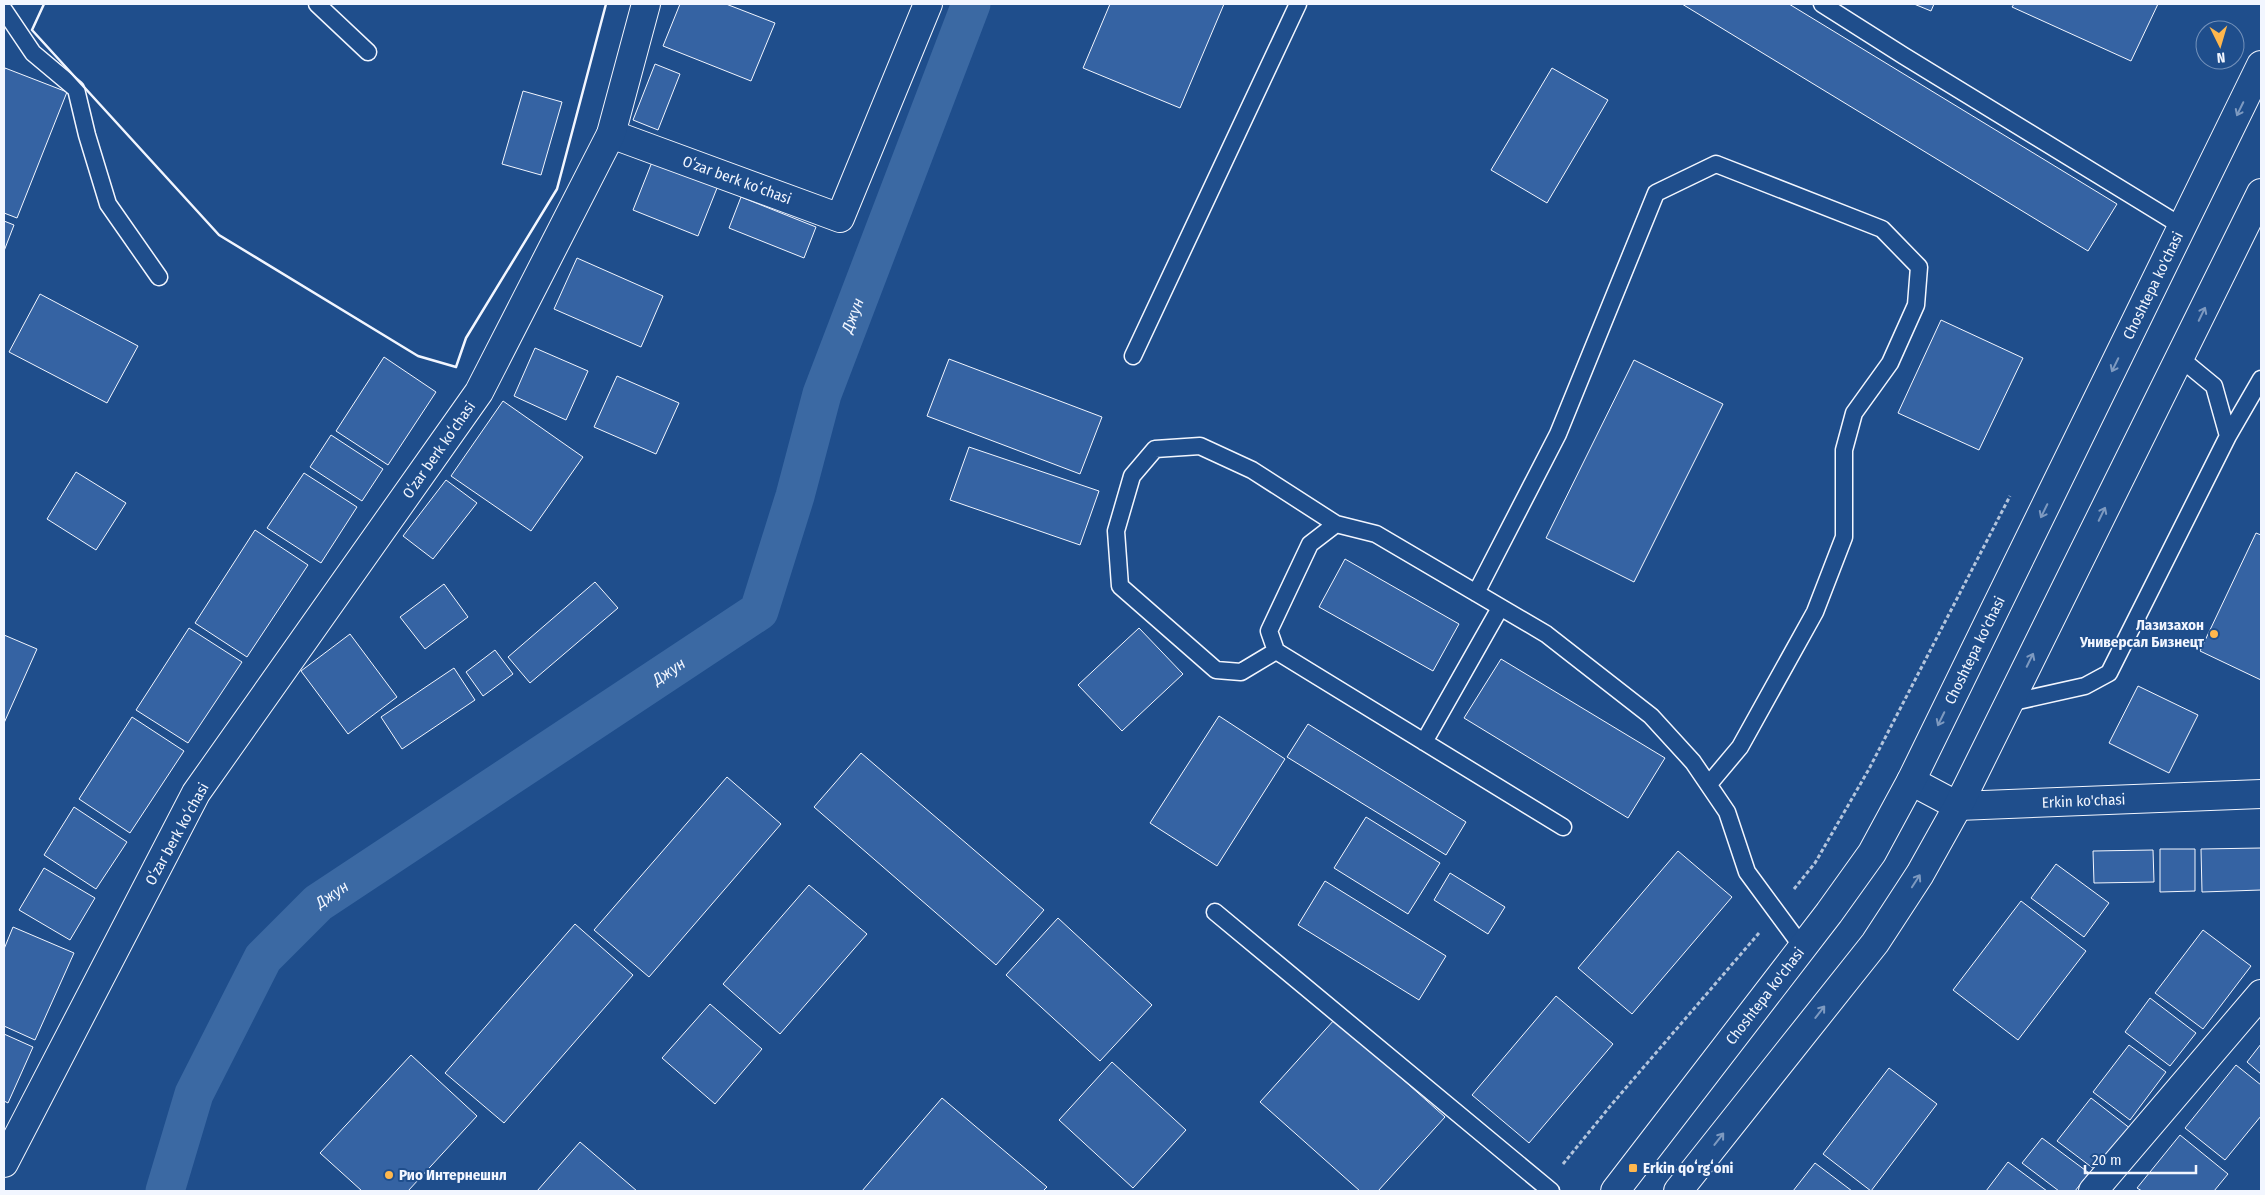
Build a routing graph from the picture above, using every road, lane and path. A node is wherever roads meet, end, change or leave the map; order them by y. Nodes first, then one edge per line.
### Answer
1 (317, 4) edge
2 (646, 4) edge
3 (928, 4) edge
4 (1298, 4) edge
5 (1822, 4) edge
6 (4, 10) edge
7 (368, 52) dead end
8 (2261, 65) edge
9 (611, 134) junction
10 (2261, 193) edge
11 (2183, 227) junction
12 (159, 277) dead end
13 (1133, 356) dead end
14 (2180, 358) junction
15 (2261, 379) edge
16 (2228, 436) junction
17 (2014, 488) dead end
18 (1336, 524) junction
19 (1476, 593) junction
20 (1500, 608) junction
21 (1276, 651) junction
22 (2009, 704) junction
23 (1424, 742) junction
24 (1911, 781) junction
25 (1709, 784) junction
26 (2261, 794) edge
27 (1958, 806) junction
28 (1563, 827) dead end
29 (1215, 912) dead end
30 (1776, 912) junction
31 (1803, 948) junction
32 (2261, 994) edge
33 (4, 1162) edge
34 (1548, 1189) edge
35 (1615, 1191) edge
36 (1678, 1191) edge
37 (2093, 1191) edge

1 - 7 lane
2 - 9 main road
3 - 9 main road, Oʻzar berk koʻchasi
4 - 13 lane
5 - 11 lane
6 - 12 lane
8 -> 11 main road, Choshtepa ko'chasi
9 - 33 main road, Oʻzar berk koʻchasi
14 -> 10 main road
11 -> 24 main road, Choshtepa ko'chasi
14 - 16 lane
22 -> 14 main road
15 - 16 lane
16 - 22 lane
17 - 30 path
18 - 19 lane
18 - 21 lane
18 - 21 lane
19 - 20 lane
19 - 25 lane
20 - 23 lane
20 - 25 lane
21 - 23 lane
22 - 27 main road
23 - 28 lane
24 - 27 main road
24 - 31 main road, Choshtepa ko'chasi
25 - 30 lane
26 - 27 main road, Erkin ko'chasi
36 -> 27 main road
29 - 34 lane
30 - 31 lane
30 - 34 path
31 - 35 main road, Choshtepa ko'chasi
32 - 37 main road

